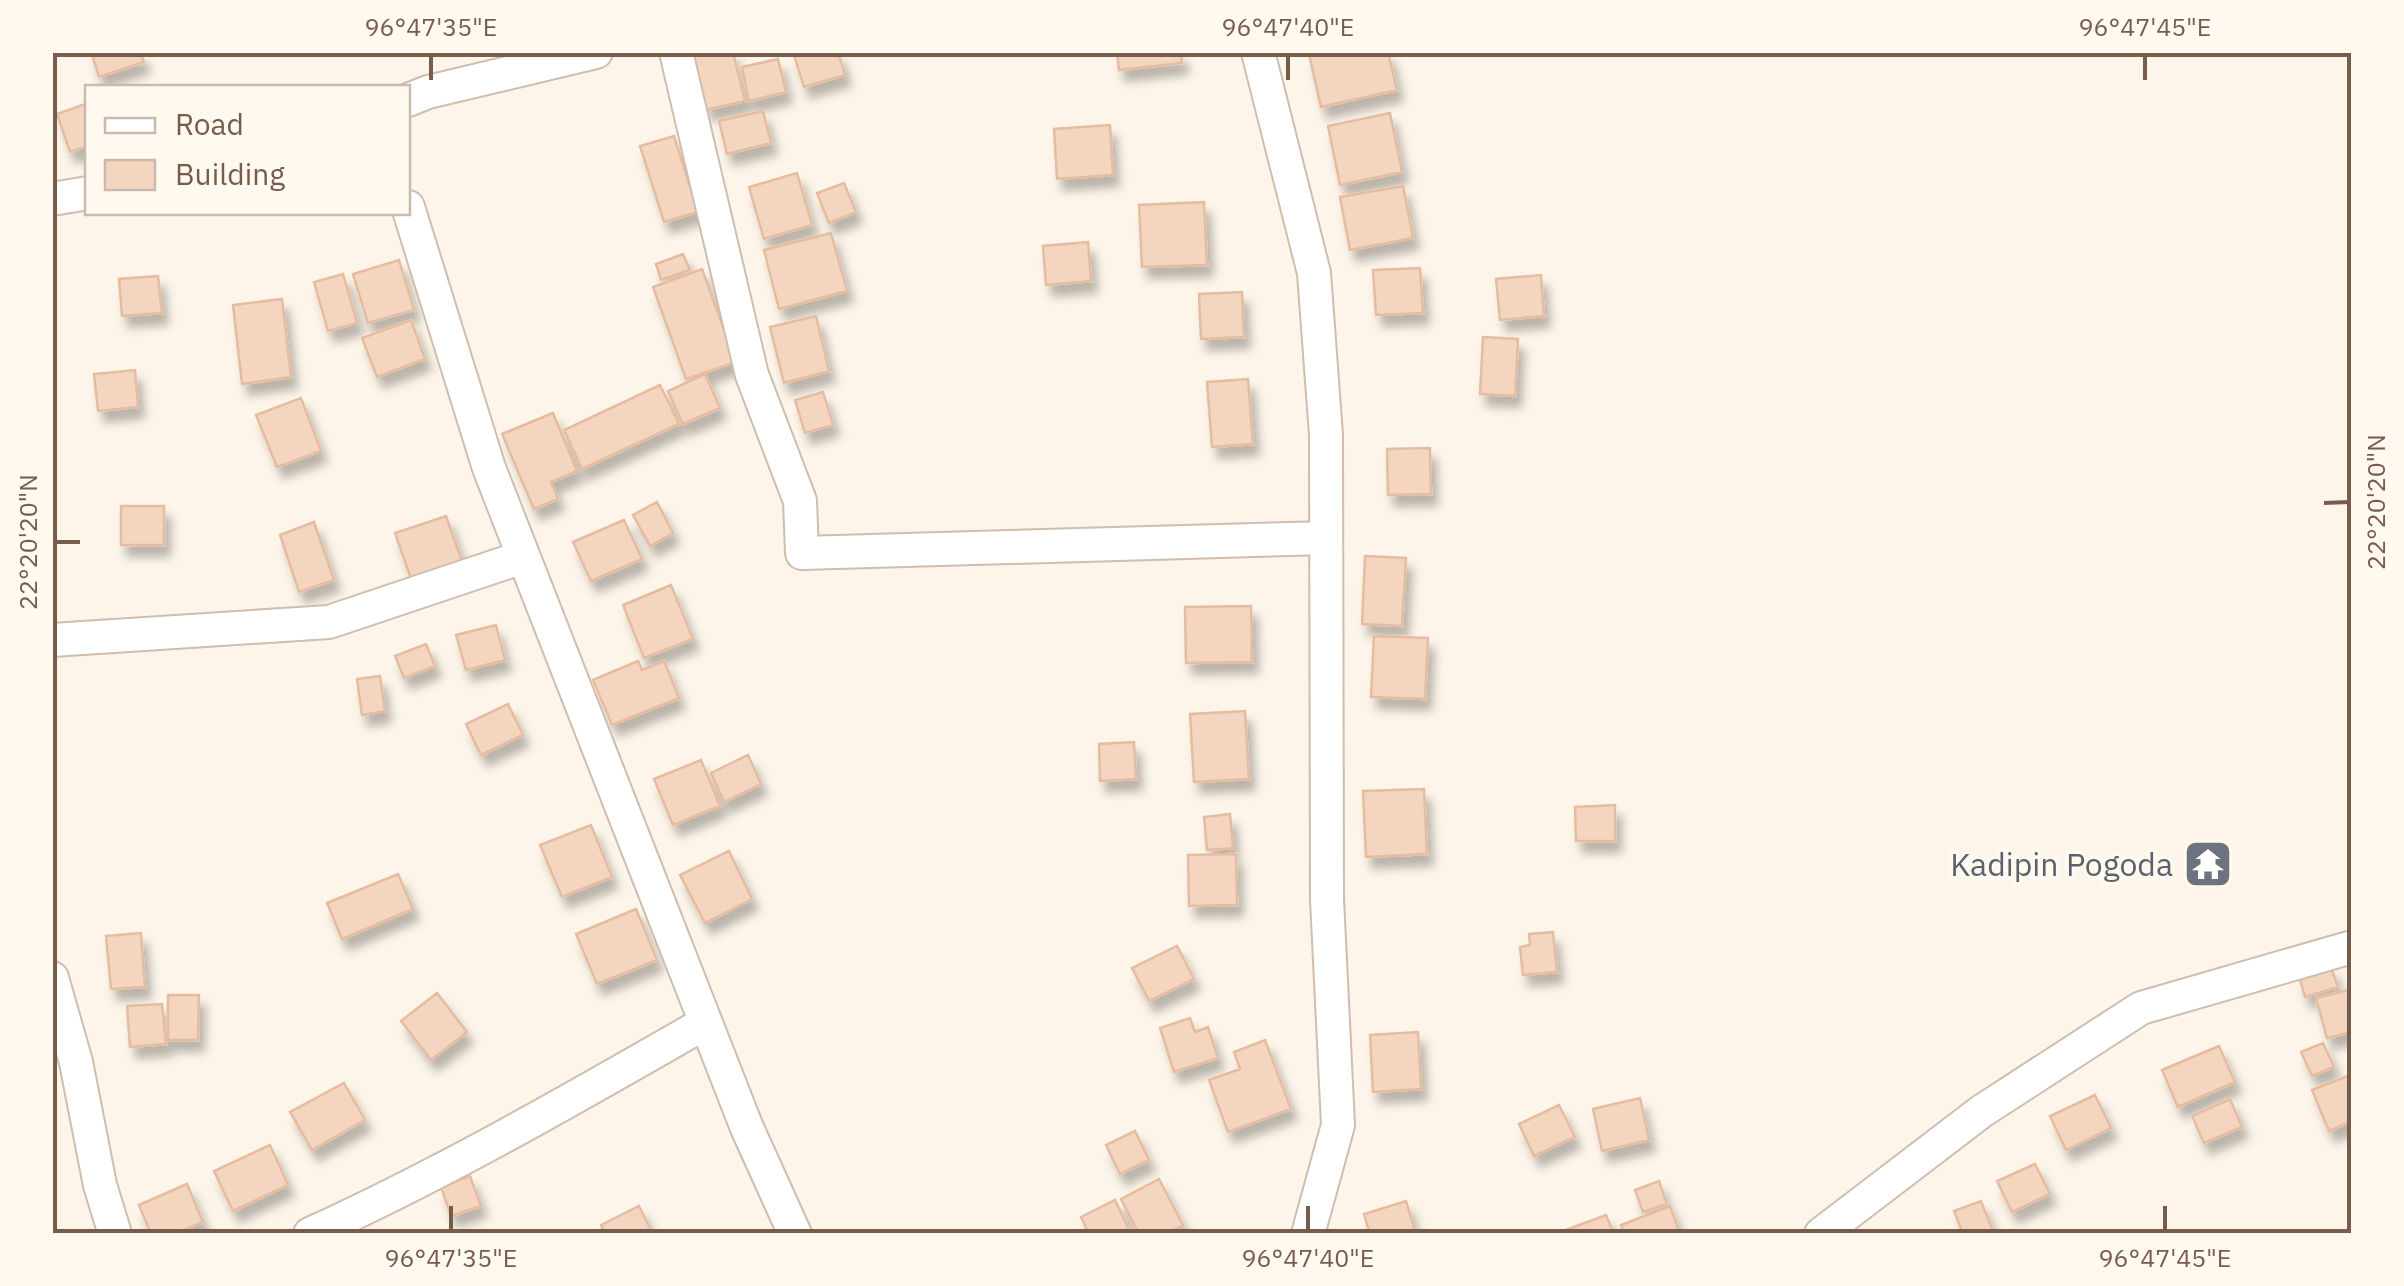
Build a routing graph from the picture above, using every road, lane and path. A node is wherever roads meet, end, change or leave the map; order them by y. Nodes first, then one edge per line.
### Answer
1 (596, 52) edge
2 (676, 52) edge
3 (1258, 52) edge
4 (410, 99) edge
5 (85, 194) edge
6 (52, 199) edge
7 (410, 213) edge
8 (1326, 538) junction
9 (522, 554) junction
10 (52, 640) edge
11 (2352, 947) edge
12 (52, 978) edge
13 (705, 1023) junction
14 (115, 1234) edge
15 (310, 1234) edge
16 (794, 1234) edge
17 (1308, 1234) edge
18 (1820, 1234) edge

1 - 4 street
2 - 8 street
3 - 8 street
5 - 6 street
7 - 9 street
8 - 17 street
9 - 10 street
9 - 13 street
11 - 18 street
12 - 14 street
13 - 15 street
13 - 16 street

